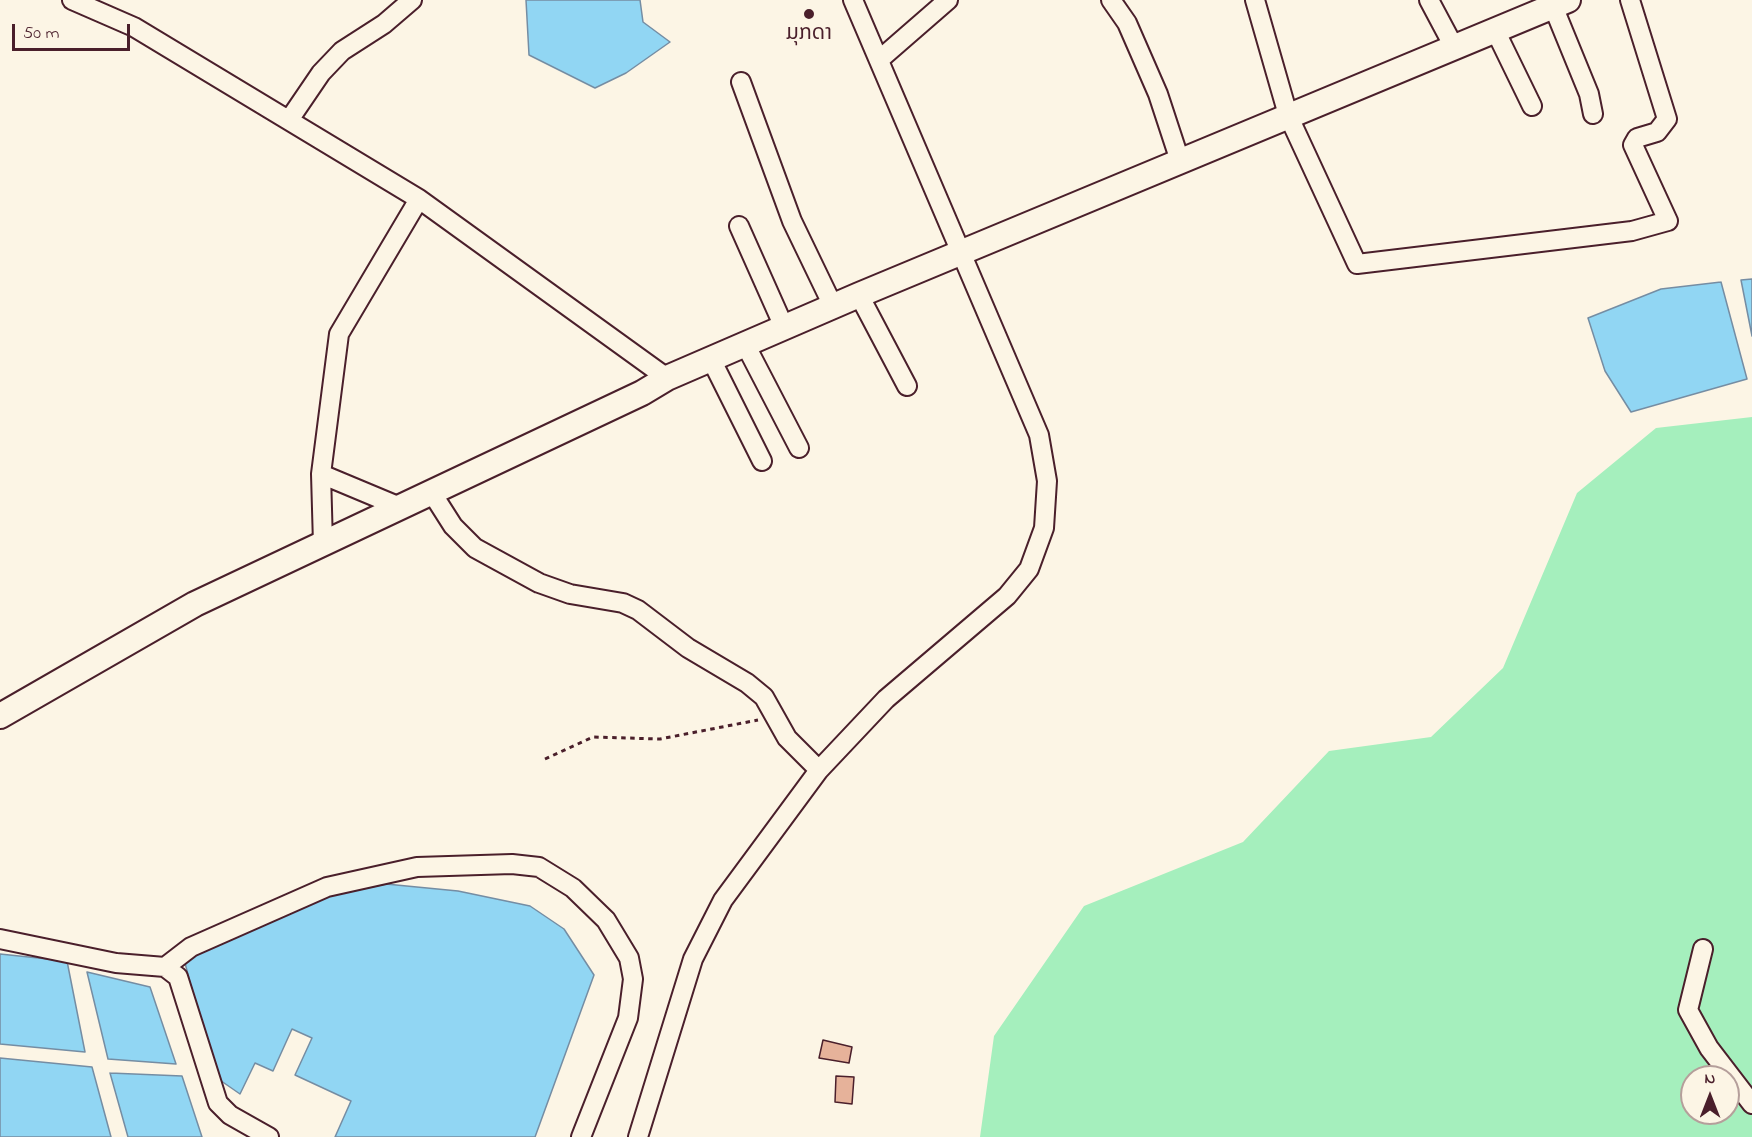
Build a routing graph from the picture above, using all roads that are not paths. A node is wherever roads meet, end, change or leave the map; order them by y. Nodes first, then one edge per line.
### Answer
1 (72, 0) edge
2 (412, 0) edge
3 (853, 0) edge
4 (948, 0) edge
5 (1111, 0) edge
6 (1255, 0) edge
7 (1429, 0) edge
8 (1630, 0) edge
9 (1561, 3) edge
10 (1495, 30) junction
11 (1454, 47) junction
12 (879, 60) junction
13 (741, 82) dead end
14 (1532, 106) dead end
15 (1593, 114) dead end
16 (1288, 116) junction
17 (289, 120) junction
18 (1180, 161) junction
19 (419, 199) junction
20 (739, 226) dead end
21 (962, 252) junction
22 (859, 295) junction
23 (833, 306) junction
24 (784, 327) junction
25 (745, 344) junction
26 (711, 359) junction
27 (667, 378) junction
28 (907, 386) dead end
29 (799, 448) dead end
30 (762, 461) dead end
31 (321, 474) junction
32 (432, 493) junction
33 (400, 507) junction
34 (323, 544) junction
35 (0, 716) edge
36 (819, 770) junction
37 (0, 939) edge
38 (1703, 949) dead end
39 (165, 967) junction
40 (1752, 1104) edge
41 (269, 1137) edge
42 (581, 1137) edge
43 (638, 1137) edge

1 - 17 street
2 - 17 street
3 - 12 street
4 - 12 street
5 - 18 street
6 - 16 street
7 - 11 street
8 - 16 street
9 - 10 street
9 - 15 street
10 - 11 street
10 - 14 street
11 - 16 street
12 - 21 street
13 - 23 street
16 - 18 street
17 - 19 street
18 - 21 street
19 - 27 street
19 - 31 street
20 - 24 street
21 - 22 street
21 - 36 street
22 - 23 street
22 - 28 street
23 - 24 street
24 - 25 street
25 - 26 street
25 - 29 street
26 - 27 street
26 - 30 street
27 - 32 street
31 - 33 street
31 - 34 street
32 - 33 street
32 - 36 street
33 - 34 street
34 - 35 street
36 - 43 street
37 - 39 street
38 - 40 street
39 - 41 street
39 - 42 street

